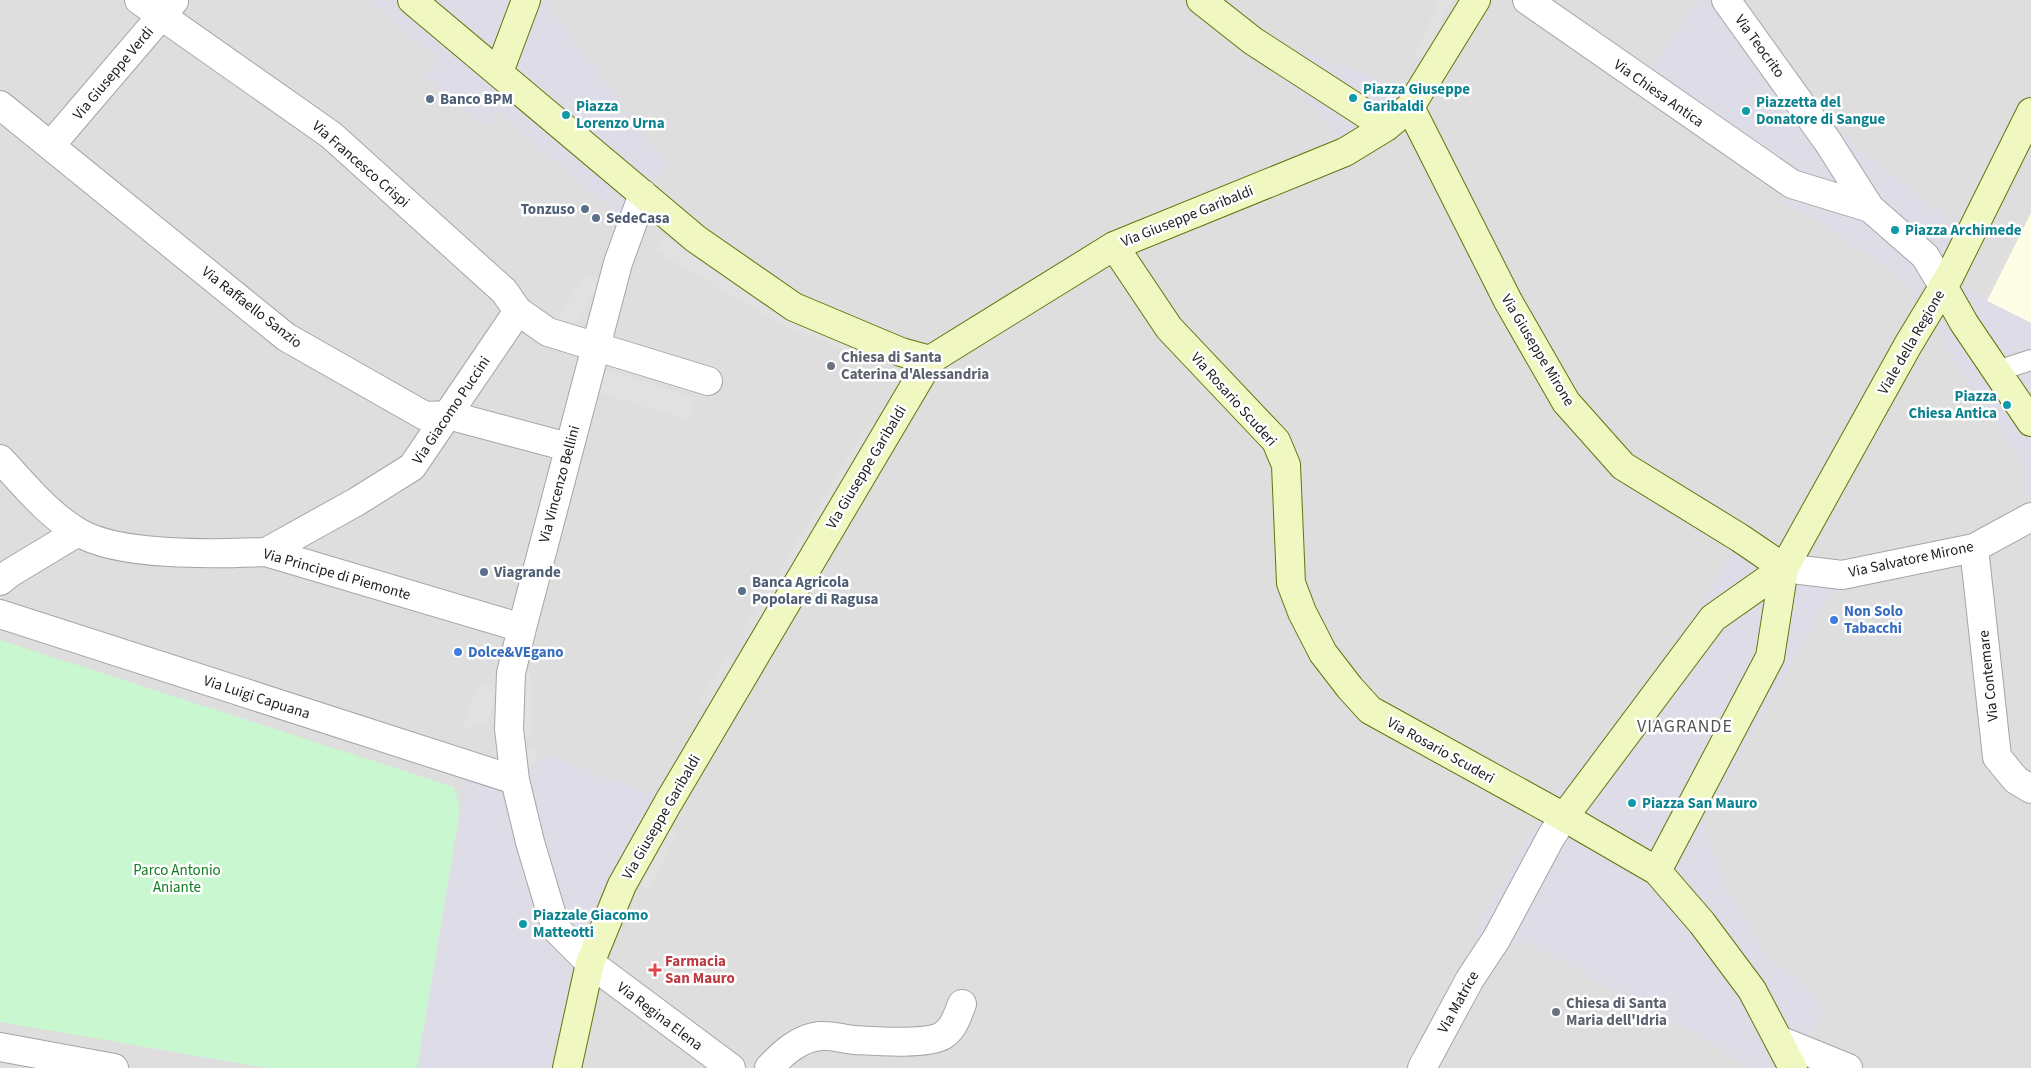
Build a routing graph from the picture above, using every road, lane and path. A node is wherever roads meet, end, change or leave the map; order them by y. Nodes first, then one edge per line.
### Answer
1 (139, 0) edge
2 (412, 0) edge
3 (526, 0) edge
4 (1201, 0) edge
5 (1476, 0) edge
6 (1527, 0) edge
7 (1726, 0) edge
8 (168, 7) edge
9 (499, 72) junction
10 (0, 105) edge
11 (1410, 107) junction
12 (2031, 112) edge
13 (1386, 127) junction
14 (52, 145) junction
15 (643, 194) junction
16 (1870, 208) junction
17 (1114, 246) junction
18 (1943, 286) junction
19 (518, 311) junction
20 (597, 346) junction
21 (930, 360) junction
22 (2031, 360) edge
23 (1996, 371) junction
24 (708, 381) dead end
25 (448, 415) junction
26 (2031, 422) edge
27 (568, 447) junction
28 (0, 459) edge
29 (2031, 517) edge
30 (78, 532) junction
31 (1974, 548) junction
32 (266, 552) junction
33 (1784, 568) junction
34 (0, 581) edge
35 (0, 614) edge
36 (522, 628) junction
37 (515, 780) junction
38 (2031, 788) edge
39 (1556, 813) junction
40 (1657, 871) junction
41 (590, 964) junction
42 (962, 1004) dead end
43 (1779, 1040) junction
44 (0, 1047) edge
45 (83, 1065) edge
46 (114, 1068) edge
47 (567, 1068) edge
48 (731, 1068) edge
49 (769, 1068) edge
50 (1422, 1068) edge
51 (1793, 1068) edge
52 (1848, 1068) edge

1 - 8 street, Via Francesco Crispi
2 - 9 main road
3 - 9 main road
4 - 13 main road
5 - 11 main road, Via Giuseppe Garibaldi
6 - 16 street, Via Chiesa Antica
7 - 16 street, Via Teocrito
8 - 14 street, Via Giuseppe Verdi
8 - 19 street, Via Francesco Crispi
9 - 15 main road
10 - 14 street, Via Raffaello Sanzio
11 - 13 main road, Via Giuseppe Garibaldi
11 - 33 main road, Via Giuseppe Mirone
12 - 18 main road, Viale della Regione
13 - 17 main road, Via Giuseppe Garibaldi
14 - 25 street, Via Raffaello Sanzio
15 - 20 street, Via Vincenzo Bellini
15 - 21 main road
16 - 18 street
17 - 21 main road, Via Giuseppe Garibaldi
17 - 39 main road, Via Rosario Scuderi
18 - 23 main road
18 - 33 main road, Viale della Regione
19 - 20 street, Via Francesco Crispi
19 - 25 street, Via Giacomo Puccini
20 - 24 street, Via Francesco Crispi
20 - 27 street, Via Vincenzo Bellini
21 - 41 main road, Via Giuseppe Garibaldi
22 - 23 lane
23 - 26 main road
25 - 27 street, Via Raffaello Sanzio
25 - 32 street, Via Giacomo Puccini
27 - 36 street, Via Vincenzo Bellini
28 - 30 street, Via Principe di Piemonte
29 - 31 street, Via Salvatore Mirone
30 - 32 street, Via Principe di Piemonte
30 - 34 street
31 - 33 street, Via Salvatore Mirone
31 - 38 street, Via Contemare
32 - 36 street, Via Principe di Piemonte
33 - 39 main road
33 - 40 main road
35 - 37 street, Via Luigi Capuana
36 - 37 street, Via Vincenzo Bellini
37 - 41 street, Via Regina Elena
39 - 40 main road, Via Rosario Scuderi
39 - 50 street, Via Matrice
40 - 43 main road, Via Rosario Scuderi
41 - 47 main road, Via Giuseppe Garibaldi
41 - 48 street, Via Regina Elena
42 - 49 street
43 - 51 main road, Via Rosario Scuderi
43 - 52 street
44 - 45 street
45 - 46 street

